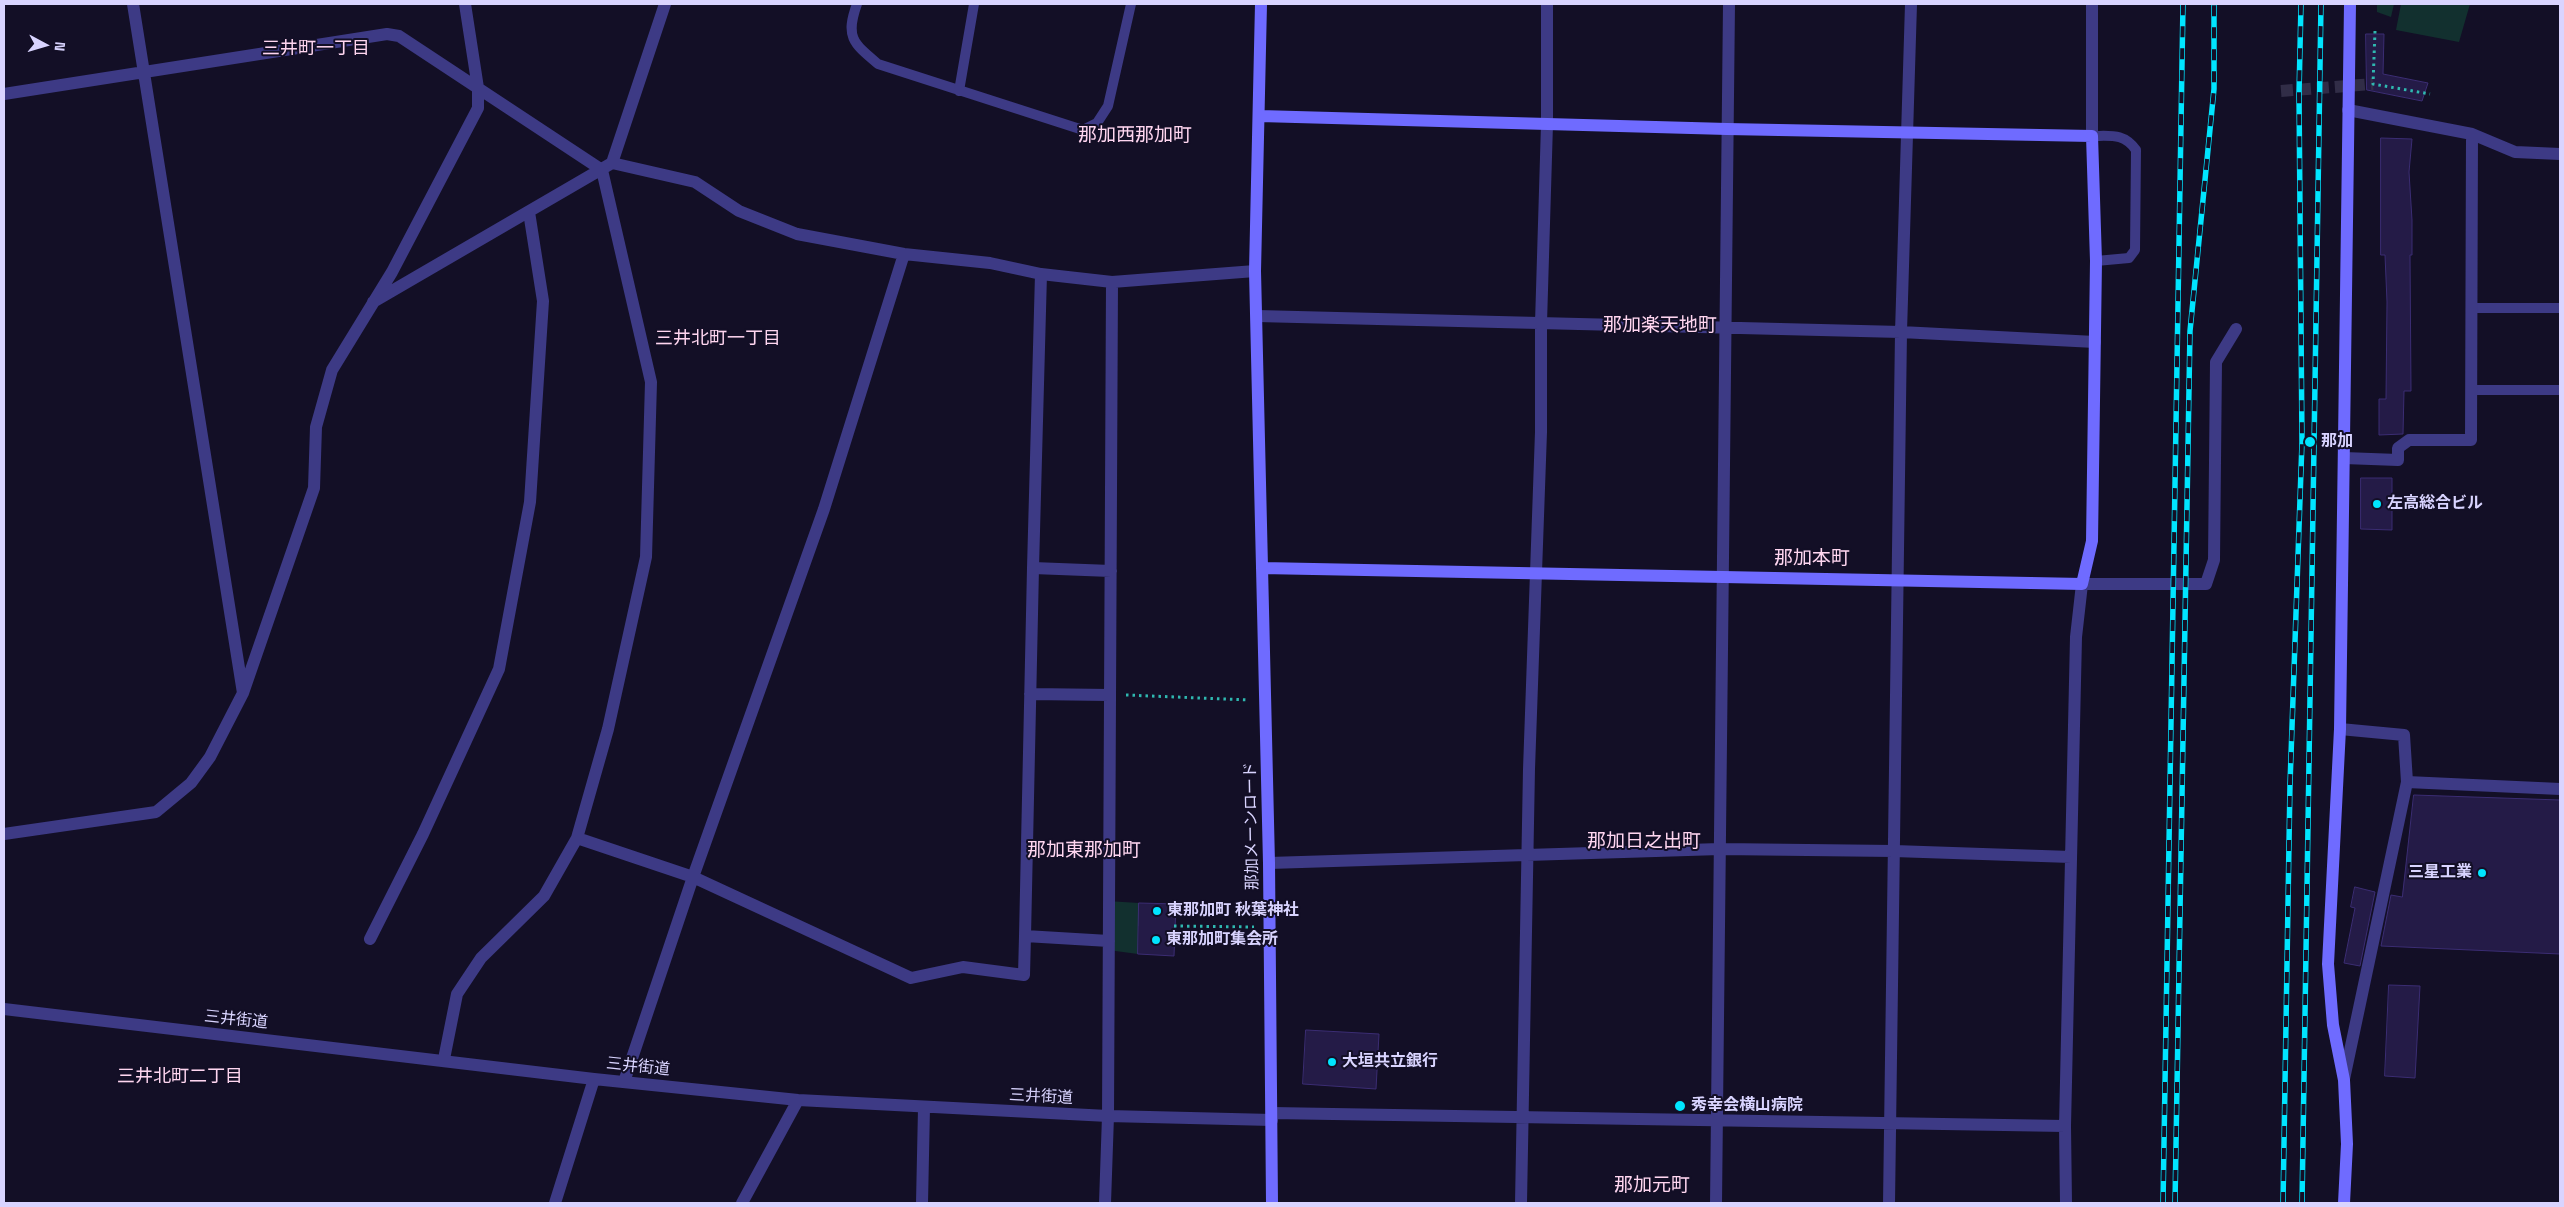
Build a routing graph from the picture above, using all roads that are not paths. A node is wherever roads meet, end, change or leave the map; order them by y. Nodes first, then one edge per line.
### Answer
1 (133, 4) edge
2 (465, 4) edge
3 (665, 4) edge
4 (857, 4) edge
5 (974, 4) edge
6 (1131, 4) edge
7 (1261, 4) edge
8 (1548, 4) edge
9 (1729, 4) edge
10 (1911, 4) edge
11 (2092, 4) edge
12 (2350, 4) edge
13 (143, 73) junction
14 (478, 88) junction
15 (958, 91) junction
16 (4, 94) edge
17 (2348, 110) junction
18 (1260, 116) junction
19 (1547, 124) junction
20 (1727, 129) junction
21 (1907, 133) junction
22 (2472, 134) junction
23 (2092, 136) junction
24 (2560, 154) edge
25 (607, 167) junction
26 (529, 212) junction
27 (904, 254) junction
28 (2096, 261) junction
29 (1255, 271) junction
30 (1041, 274) junction
31 (1112, 282) junction
32 (371, 304) junction
33 (2472, 308) junction
34 (2560, 308) edge
35 (1257, 316) junction
36 (1541, 323) junction
37 (2236, 329) dead end
38 (1725, 330) junction
39 (1901, 332) junction
40 (2096, 342) junction
41 (2472, 390) junction
42 (2560, 390) edge
43 (2344, 458) junction
44 (1033, 568) junction
45 (1262, 568) junction
46 (1111, 571) junction
47 (1535, 574) junction
48 (1722, 577) junction
49 (1897, 581) junction
50 (2082, 584) junction
51 (243, 694) junction
52 (1030, 694) junction
53 (1110, 695) junction
54 (2340, 729) junction
55 (2407, 782) junction
56 (2560, 789) edge
57 (4, 834) edge
58 (577, 838) junction
59 (1720, 849) junction
60 (1894, 851) junction
61 (1527, 855) junction
62 (2071, 858) junction
63 (1269, 863) junction
64 (693, 877) junction
65 (1025, 936) junction
66 (370, 940) dead end
67 (1109, 941) junction
68 (4, 1009) edge
69 (444, 1060) junction
70 (594, 1079) junction
71 (2344, 1080) junction
72 (624, 1082) junction
73 (798, 1100) junction
74 (924, 1108) junction
75 (1108, 1116) junction
76 (1272, 1117) junction
77 (1523, 1117) junction
78 (1717, 1120) junction
79 (1890, 1123) junction
80 (2065, 1126) junction
81 (554, 1203) edge
82 (742, 1203) edge
83 (922, 1203) edge
84 (1105, 1203) edge
85 (1272, 1203) edge
86 (1521, 1203) edge
87 (1716, 1203) edge
88 (1889, 1203) edge
89 (2066, 1203) edge
90 (2344, 1203) edge

1 - 13 street
2 - 14 street
3 - 25 street
4 - 15 lane
5 - 15 lane
6 - 15 lane
7 - 18 street, 那加メーンロード
8 - 19 street
9 - 20 street
10 - 21 street
11 - 23 street
12 - 17 street
13 - 14 street
13 - 16 street
13 - 51 street
14 - 25 street
14 - 32 street
17 - 22 street
17 - 43 street
18 - 19 street
18 - 29 street, 那加メーンロード
19 - 20 street
19 - 36 street
20 - 21 street
20 - 38 street
21 - 23 street
21 - 39 street
22 - 24 street
22 - 33 street
23 - 28 street
23 - 28 lane
25 - 26 street
25 - 27 street
25 - 58 street
26 - 32 street
26 - 66 street
27 - 30 street
27 - 64 street
28 - 40 street
29 - 31 street
29 - 35 street, 那加メーンロード
30 - 31 street
30 - 44 street
31 - 46 street
32 - 51 street
33 - 34 lane
33 - 41 street
35 - 36 street
35 - 45 street, 那加メーンロード
36 - 38 street
36 - 47 street
37 - 50 street
38 - 39 street
38 - 48 street
39 - 40 street
39 - 49 street
40 - 50 street
41 - 42 lane
41 - 43 street
43 - 54 street
44 - 46 street
44 - 52 street
45 - 47 street
45 - 63 street, 那加メーンロード
46 - 53 street
47 - 48 street
47 - 61 street
48 - 49 street
48 - 59 street
49 - 50 street
49 - 60 street
50 - 62 street
51 - 57 street
52 - 53 street
52 - 65 street
53 - 67 street
54 - 55 street
54 - 71 street
55 - 56 street
55 - 71 street
58 - 64 street
58 - 69 street
59 - 60 street
59 - 61 street
59 - 78 street
60 - 62 street
60 - 79 street
61 - 63 street
61 - 77 street
62 - 80 street
63 - 76 street, 那加メーンロード
64 - 65 street
64 - 72 street
65 - 67 street
67 - 75 street
68 - 69 street, 三井街道
69 - 70 street, 三井街道
70 - 72 street, 三井街道
70 - 81 street
71 - 90 street
72 - 73 street, 三井街道
73 - 74 street, 三井街道
73 - 82 street
74 - 75 street, 三井街道
74 - 83 street
75 - 76 street, 三井街道
75 - 84 street
76 - 77 street, 三井街道
76 - 85 street, 那加メーンロード
77 - 78 street, 三井街道
77 - 86 street
78 - 79 street, 三井街道
78 - 87 street
79 - 80 street, 三井街道
79 - 88 street
80 - 89 street

